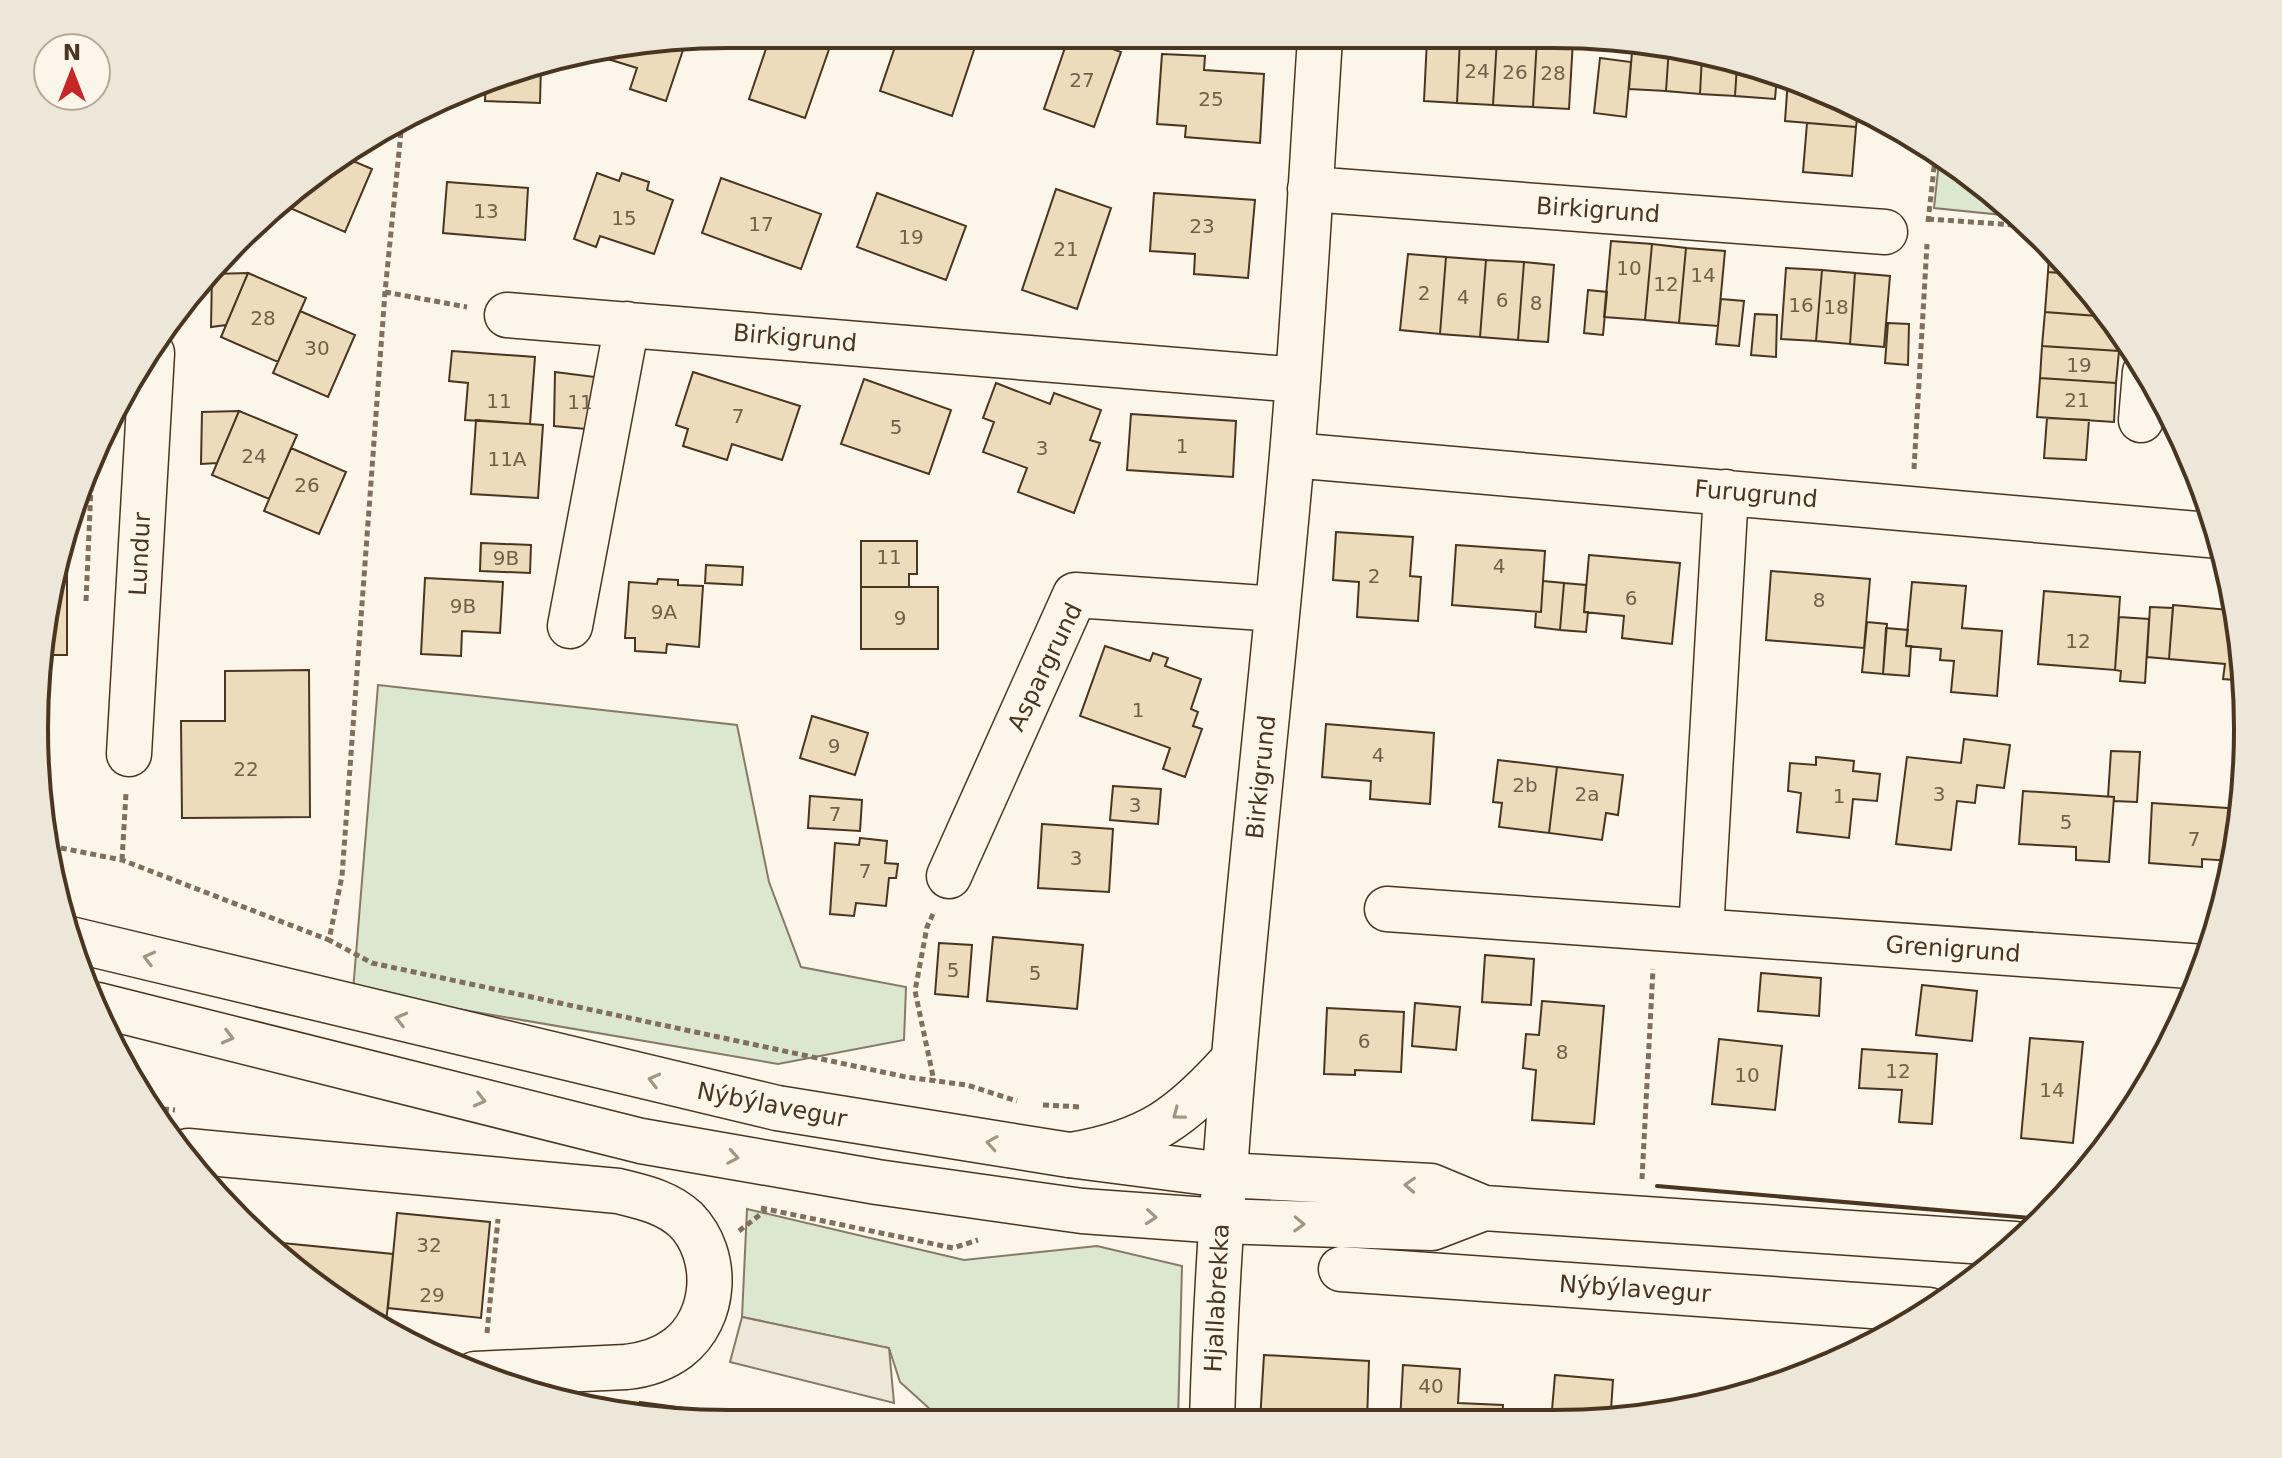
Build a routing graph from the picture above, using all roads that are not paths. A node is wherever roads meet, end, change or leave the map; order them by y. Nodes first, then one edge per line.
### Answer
1 (1319, 48) edge
2 (1310, 189) junction
3 (1885, 232) road end
4 (507, 315) road end
5 (627, 324) junction
6 (151, 369) edge
7 (1298, 380) junction
8 (2144, 390) edge
9 (2141, 420) dead end
10 (1292, 455) junction
11 (1726, 492) junction
12 (2205, 535) edge
13 (1277, 609) junction
14 (570, 626) dead end
15 (129, 754) road end
16 (949, 876) road end
17 (1387, 909) dead end
18 (1701, 931) junction
19 (82, 942) edge
20 (2191, 966) edge
21 (108, 1007) edge
22 (1233, 1060) junction
23 (195, 1152) edge
24 (1069, 1155) junction
25 (1224, 1175) junction
26 (1484, 1208) junction
27 (1221, 1221) junction
28 (2000, 1243) edge
29 (1341, 1269) dead end
30 (1910, 1309) edge
31 (506, 1373) edge
32 (1212, 1410) edge

1 - 2 street, Birkigrund
2 - 3 street, Birkigrund
2 - 7 street, Birkigrund
4 - 5 street, Birkigrund
5 - 7 street, Birkigrund
5 - 14 street
6 - 15 street, Lundur
7 - 10 street, Birkigrund
8 - 9 street
10 - 11 street, Furugrund
10 - 13 street, Birkigrund
11 - 12 street, Furugrund
11 - 18 street
13 - 16 street, Aspargrund
13 - 22 street, Birkigrund
17 - 18 street, Grenigrund
18 - 20 street, Grenigrund
24 -> 19 street, Nýbýlavegur
21 -> 27 street, Nýbýlavegur
22 -> 24 street
22 - 25 street, Birkigrund
23 - 31 street
24 - 25 street, Nýbýlavegur
26 -> 25 street, Nýbýlavegur
25 - 27 street, Hjallabrekka
27 -> 26 street, Nýbýlavegur
26 - 28 street, Nýbýlavegur
27 - 32 street, Hjallabrekka
29 - 30 street, Nýbýlavegur

